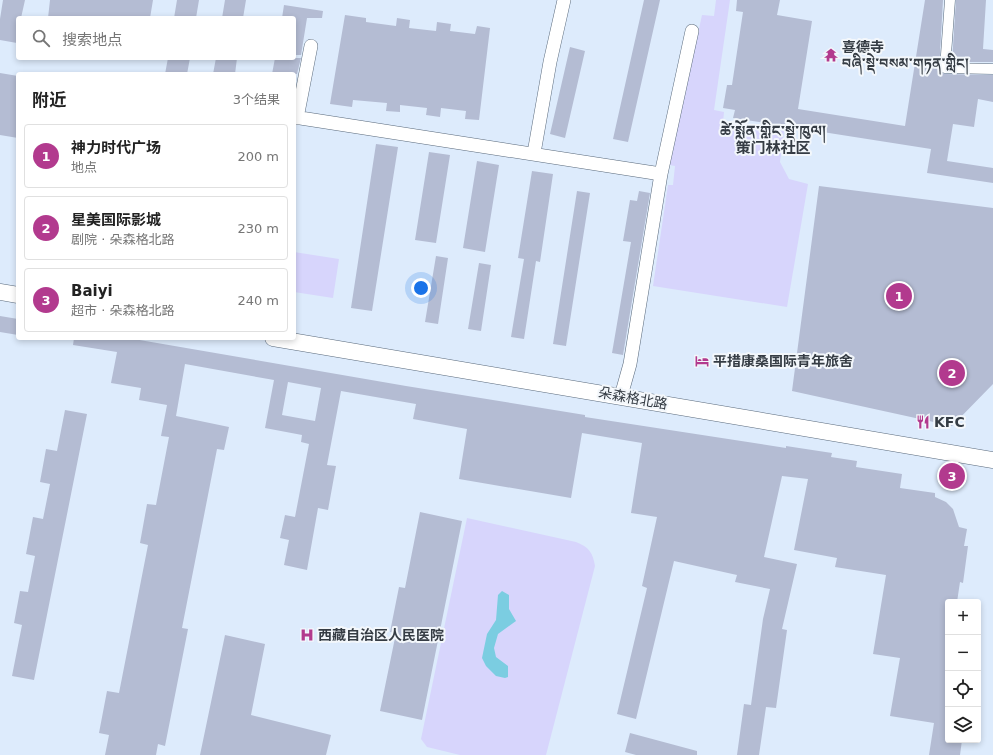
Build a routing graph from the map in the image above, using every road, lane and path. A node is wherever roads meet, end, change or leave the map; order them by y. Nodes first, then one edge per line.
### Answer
1 (564, 0) edge
2 (950, 0) edge
3 (692, 31) dead end
4 (311, 46) dead end
5 (993, 69) edge
6 (296, 117) edge
7 (534, 153) junction
8 (661, 174) junction
9 (0, 292) edge
10 (16, 295) edge
11 (284, 340) edge
12 (621, 396) junction
13 (993, 460) edge

1 - 7 street
2 - 5 street
3 - 8 street
4 - 6 street
6 - 7 street
7 - 8 street
8 - 12 street
9 - 10 street
11 - 12 street, 朵森格北路
12 - 13 street, 朵森格北路

